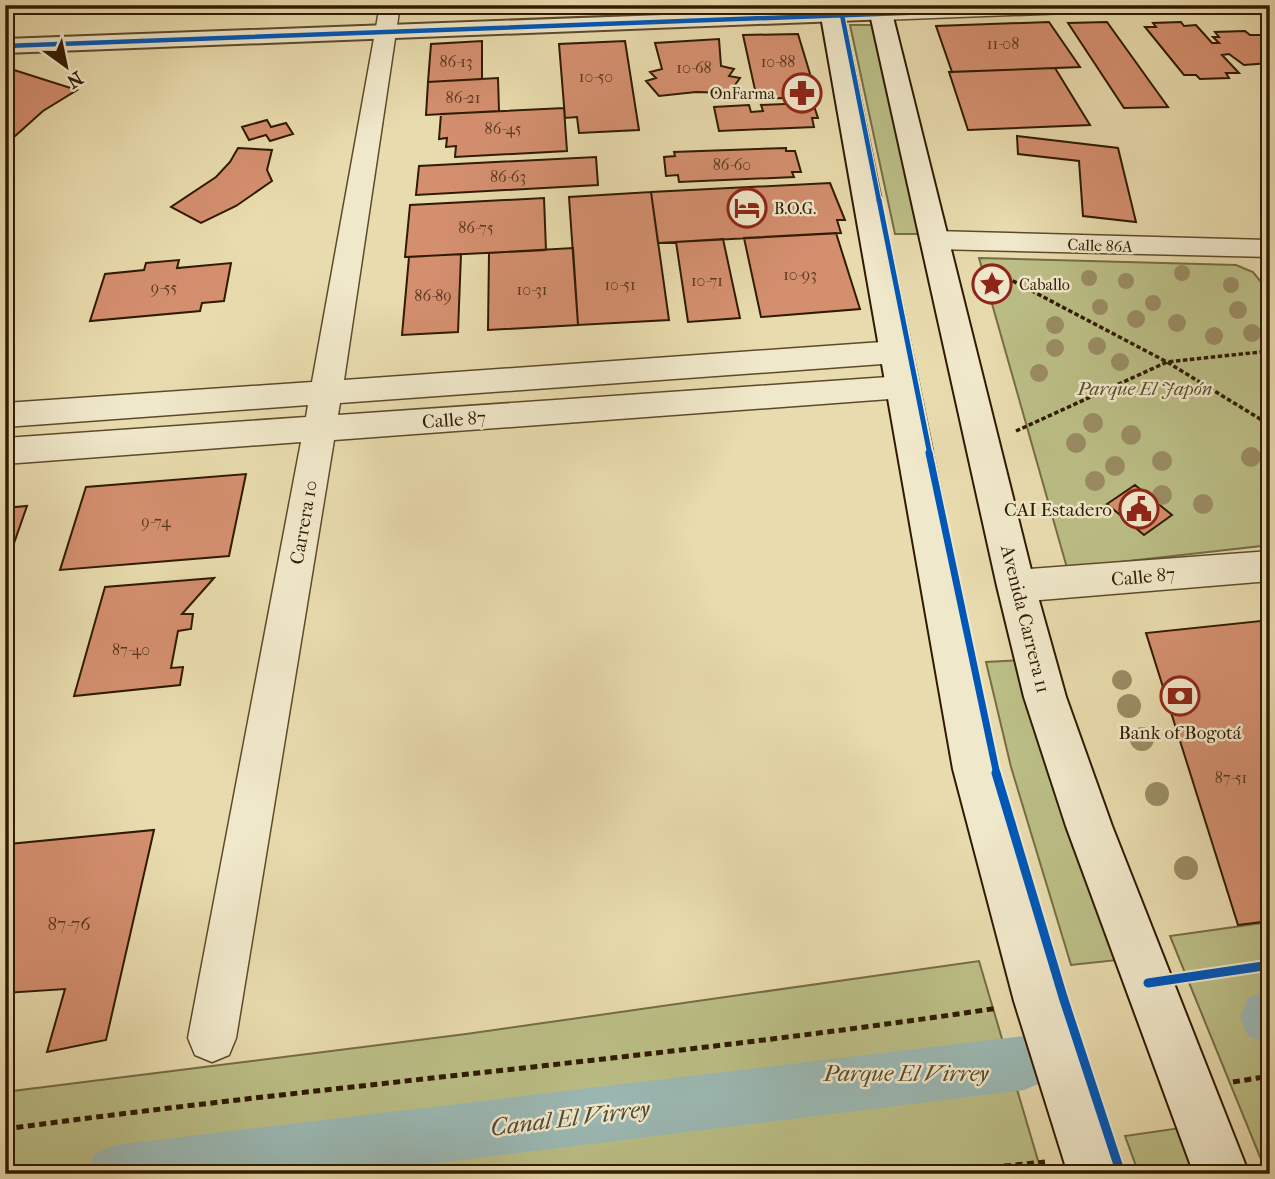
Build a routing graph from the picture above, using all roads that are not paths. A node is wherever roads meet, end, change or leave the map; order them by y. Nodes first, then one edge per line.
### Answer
1 (698, 5) edge
2 (1121, 5) edge
3 (831, 10) edge
4 (880, 10) edge
5 (388, 18) edge
6 (5, 30) edge
7 (5, 46) edge
8 (934, 240) junction
9 (1269, 255) edge
10 (899, 370) junction
11 (326, 392) junction
12 (5, 415) edge
13 (320, 428) junction
14 (5, 451) edge
15 (1270, 566) edge
16 (1016, 586) junction
17 (212, 1038) dead end
18 (1096, 1174) edge
19 (1222, 1174) edge

1 - 5 main road
2 - 4 street
3 - 4 main road
3 - 5 main road
3 - 10 main road
4 - 8 main road, Avenida Carrera 11
5 - 6 main road
5 - 7 main road
5 - 11 street, Carrera 10
8 - 9 street, Calle 86A
8 - 16 main road, Avenida Carrera 11
10 - 11 street, Calle 87
10 - 13 street, Calle 87
10 - 18 main road
11 - 12 street, Calle 87
11 - 13 street, Carrera 10
13 - 14 street, Calle 87
13 - 17 street, Carrera 10
15 - 16 street, Calle 87
16 - 19 main road, Avenida Carrera 11

